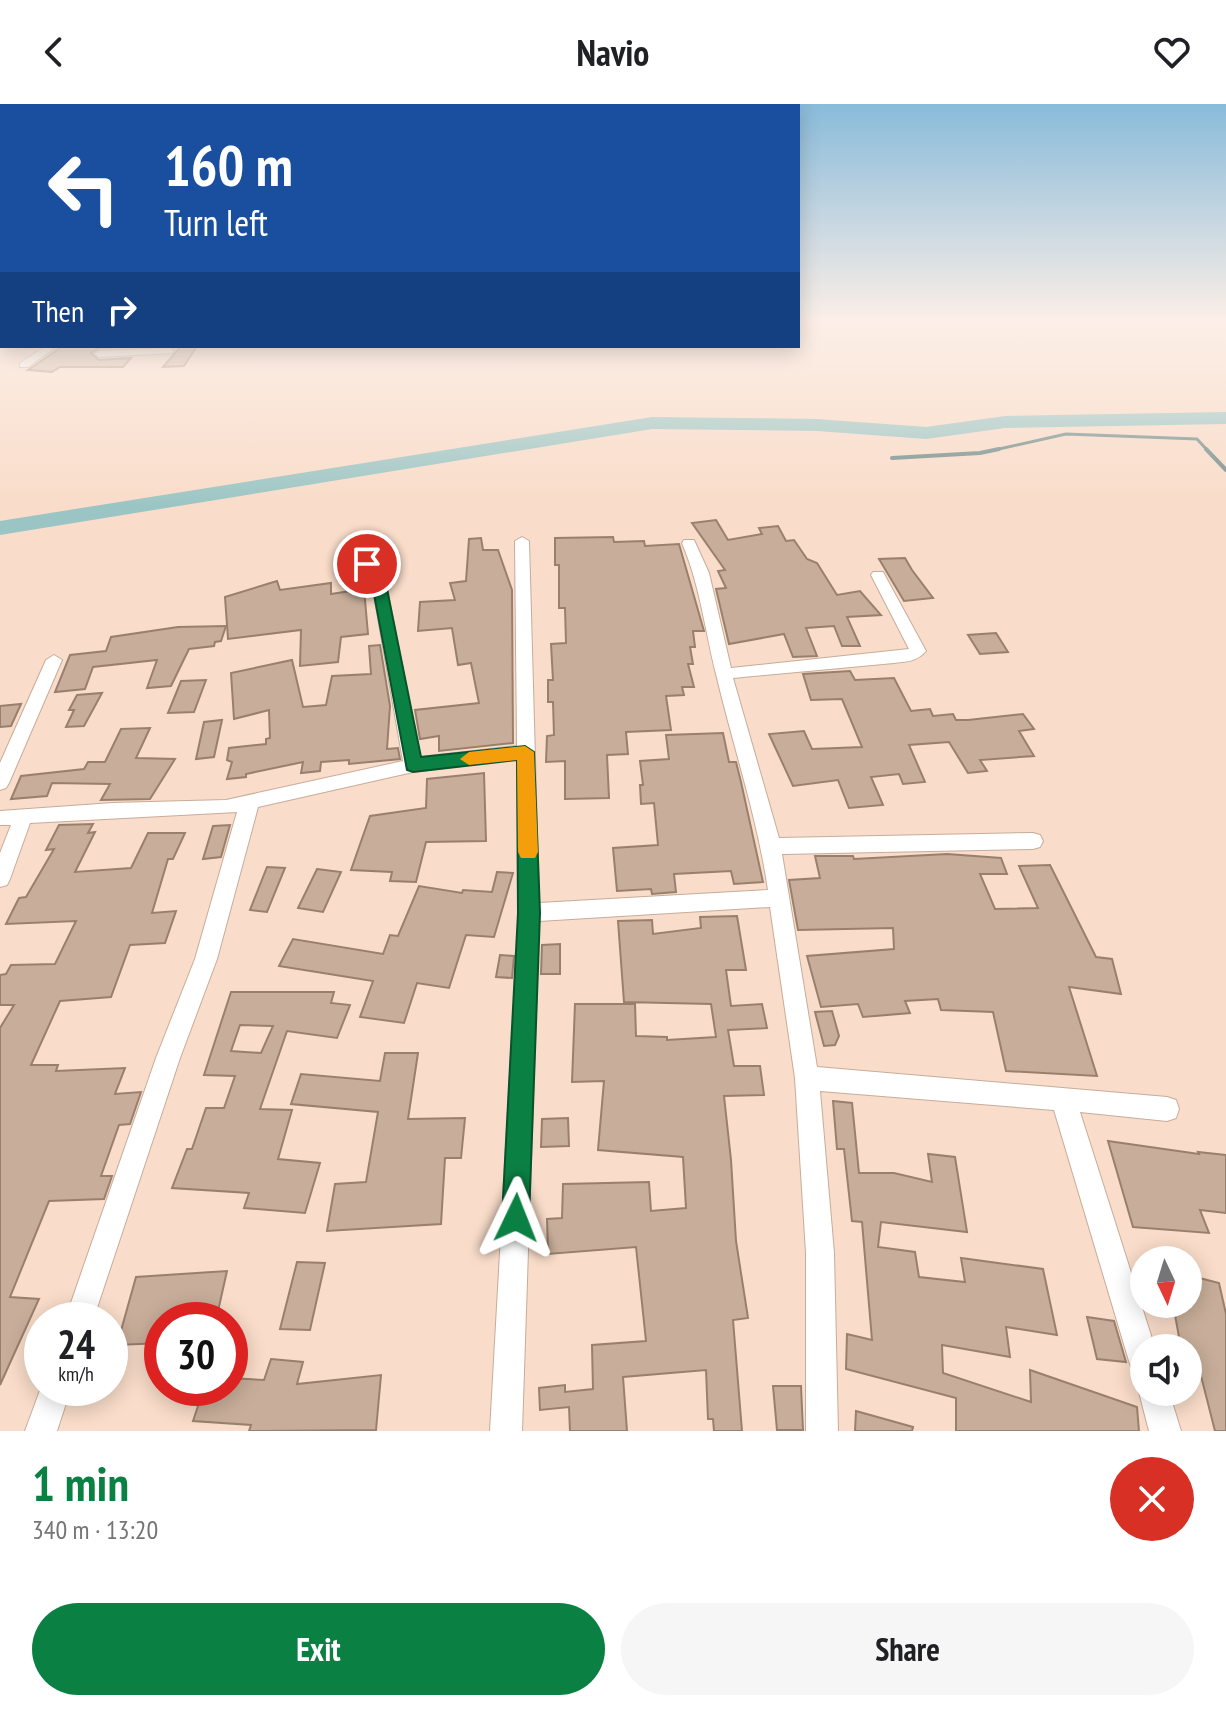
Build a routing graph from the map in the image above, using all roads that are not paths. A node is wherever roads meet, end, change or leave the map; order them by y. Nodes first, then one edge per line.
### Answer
1 (522, 541) dead end
2 (689, 543) dead end
3 (367, 564) dead end
4 (878, 575) dead end
5 (54, 660) dead end
6 (724, 674) junction
7 (525, 752) junction
8 (413, 765) junction
9 (0, 783) edge
10 (249, 804) junction
11 (24, 815) junction
12 (0, 818) edge
13 (1033, 841) dead end
14 (771, 846) junction
15 (0, 879) edge
16 (779, 898) junction
17 (529, 913) junction
18 (807, 1078) junction
19 (1063, 1098) junction
20 (1167, 1109) dead end
21 (85, 1302) edge
22 (1136, 1334) edge
23 (50, 1406) edge
24 (1158, 1406) edge
25 (41, 1431) edge
26 (506, 1431) edge
27 (822, 1431) edge
28 (1165, 1431) edge

1 - 7 street
2 - 6 street
3 - 8 street
4 - 6 street
5 - 9 street
6 - 14 street
7 - 8 street
7 - 17 street
8 - 10 street
10 - 11 street
10 - 21 street
11 - 12 street
11 - 15 street
13 - 14 street
14 - 16 street
16 - 17 street
16 - 18 street
17 - 26 street
18 - 19 street
18 - 27 street
19 - 20 street
19 - 22 street
23 - 25 street
24 - 28 street

